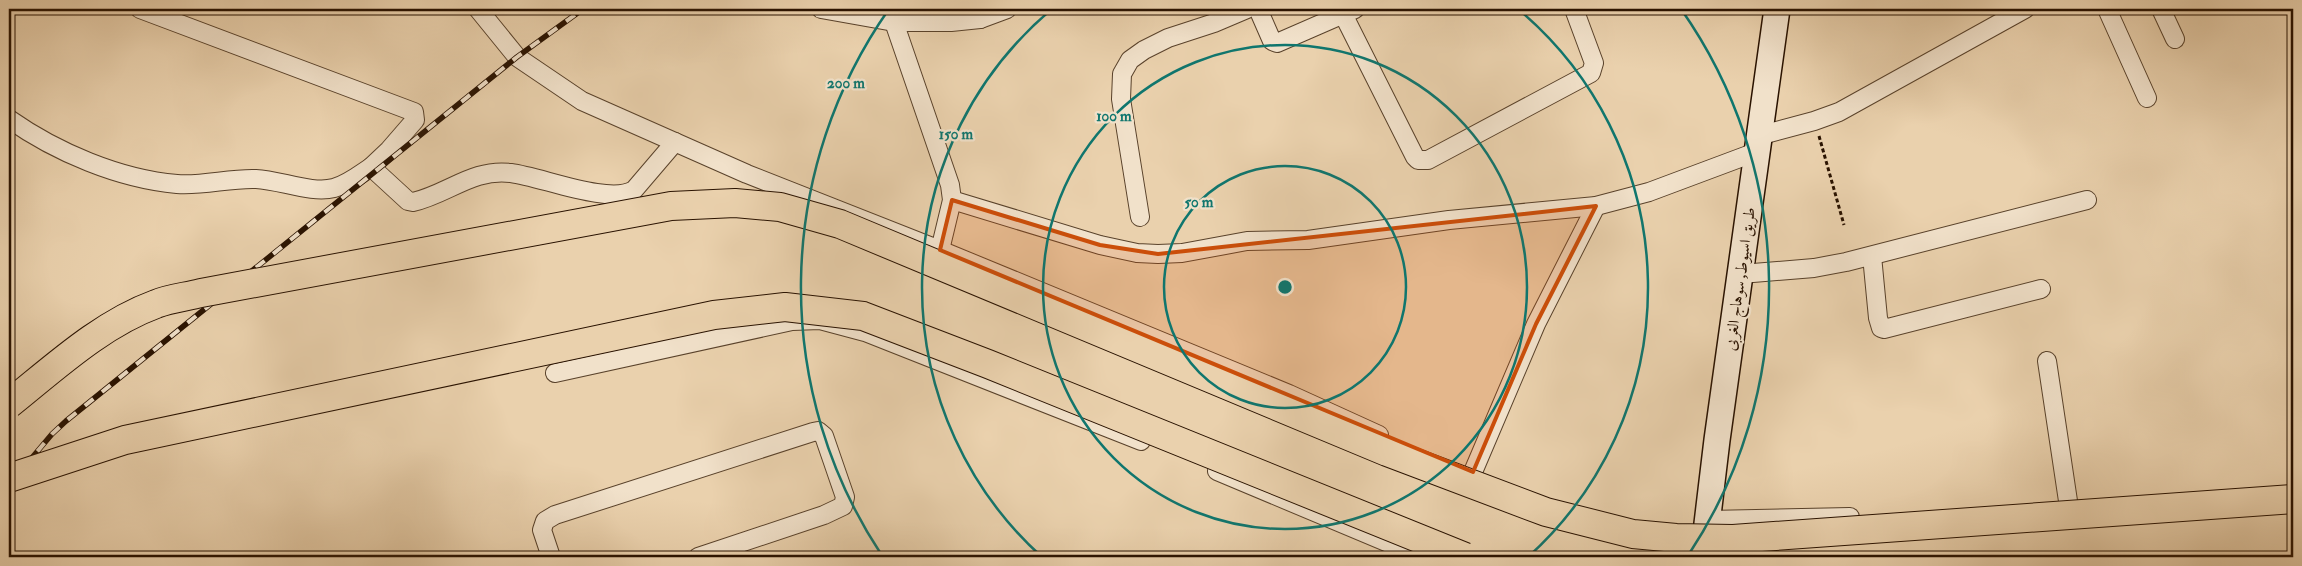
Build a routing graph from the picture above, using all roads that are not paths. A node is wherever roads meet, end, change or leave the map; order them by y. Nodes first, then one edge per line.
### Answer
1 (140, 9) edge
2 (478, 9) edge
3 (821, 9) edge
4 (1007, 9) edge
5 (1247, 9) edge
6 (1258, 9) edge
7 (1576, 9) edge
8 (1777, 9) edge
9 (2025, 9) edge
10 (2107, 9) edge
11 (2161, 9) edge
12 (1349, 11) edge
13 (983, 14) edge
14 (894, 22) junction
15 (2175, 39) dead end
16 (2147, 98) dead end
17 (9, 119) edge
18 (675, 142) junction
19 (1757, 144) junction
20 (371, 168) junction
21 (952, 200) junction
22 (2087, 200) dead end
23 (1596, 206) junction
24 (1140, 217) dead end
25 (940, 250) junction
26 (1872, 256) junction
27 (1741, 274) junction
28 (2041, 289) dead end
29 (2047, 360) dead end
30 (555, 373) dead end
31 (9, 404) edge
32 (1473, 472) junction
33 (9, 478) edge
34 (2293, 490) edge
35 (2293, 499) edge
36 (2068, 501) junction
37 (1706, 539) edge
38 (551, 557) edge
39 (698, 557) edge
40 (1422, 557) edge
41 (1465, 557) edge

1 - 20 street
2 - 18 street
3 - 14 street
4 - 13 street
5 - 24 street
6 - 12 street
7 - 12 street
8 - 19 main road, طريق اسيوط, سوهاج الغربى
9 - 19 street
10 - 16 street
11 - 15 street
13 - 14 street
14 - 21 street
17 - 20 street
18 - 20 street
18 - 25 street
19 - 23 street
19 - 27 main road, طريق اسيوط, سوهاج الغربى
21 - 23 street
21 - 25 street
22 - 26 street
23 - 32 street
25 - 32 street
26 - 27 street
26 - 28 street
27 - 37 main road, طريق اسيوط, سوهاج الغربى
29 - 36 street
30 - 40 street
31 - 35 highway, bridge
32 - 37 street
33 - 41 highway, bridge
34 - 36 street
36 - 37 street
38 - 39 street

